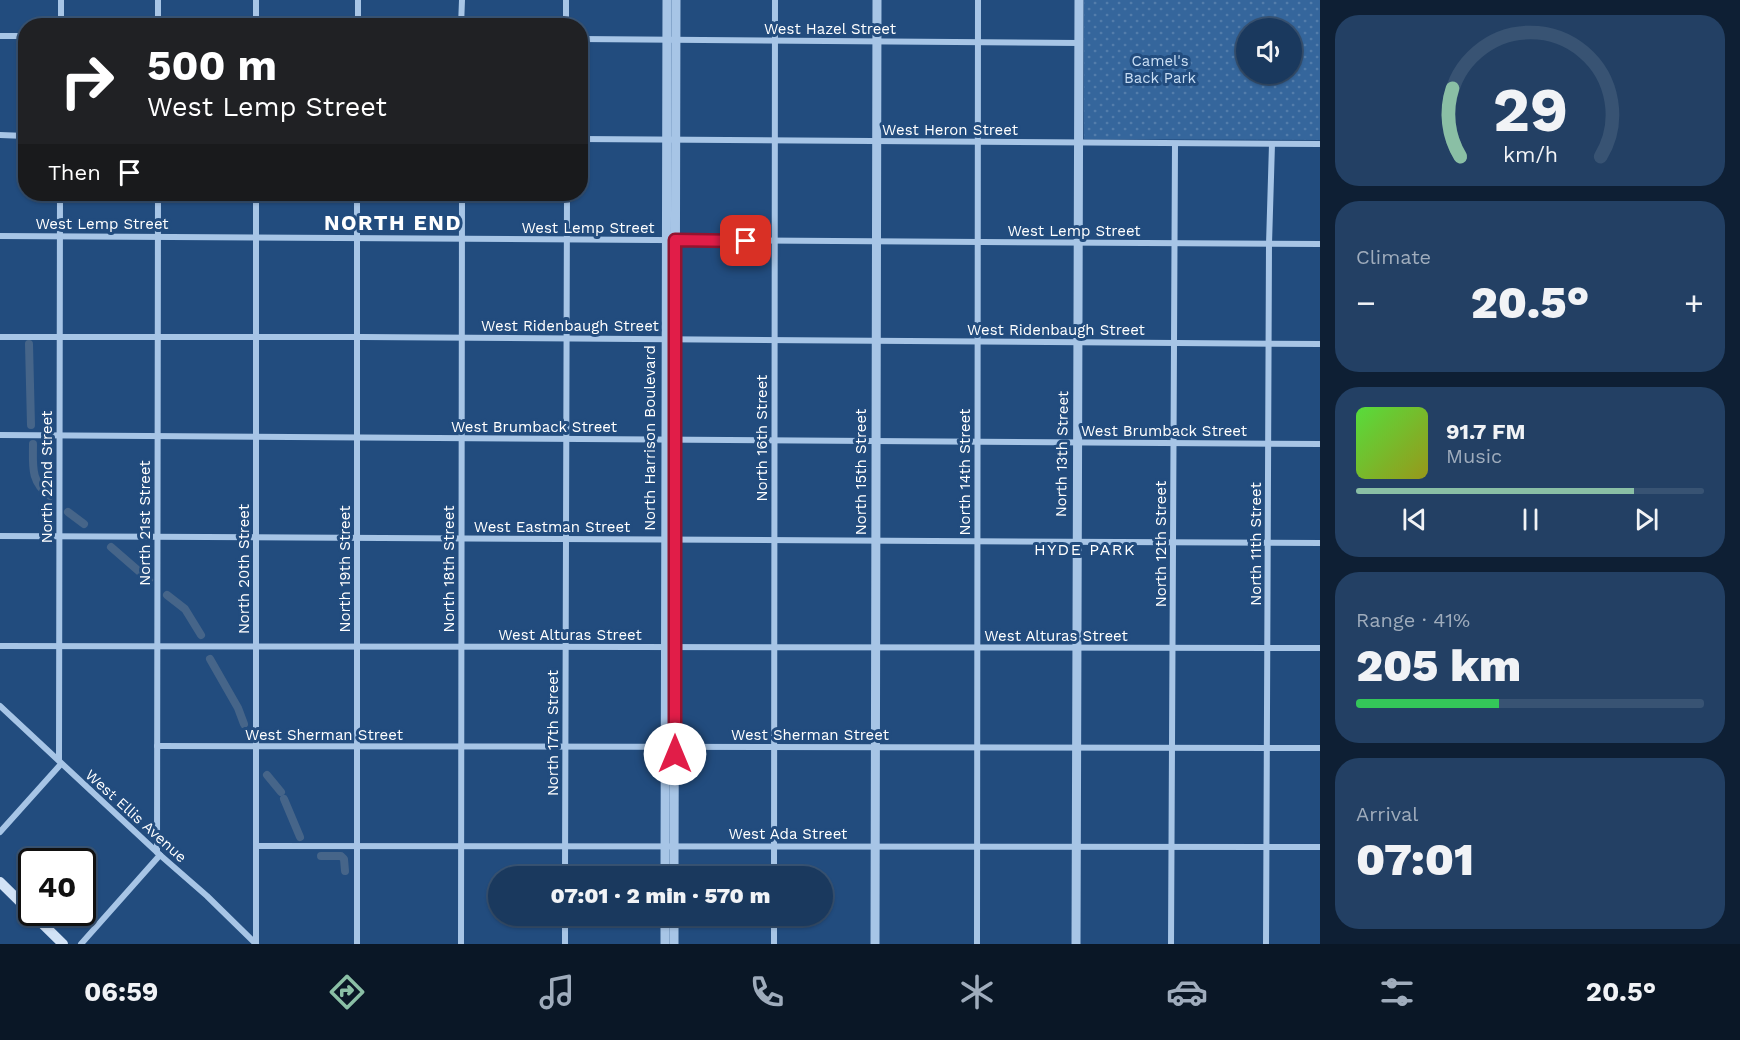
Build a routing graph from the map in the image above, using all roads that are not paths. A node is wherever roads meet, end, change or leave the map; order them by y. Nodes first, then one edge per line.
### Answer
1 (61, 0) edge
2 (158, 0) edge
3 (256, 0) edge
4 (358, 0) edge
5 (462, 0) edge
6 (566, 0) edge
7 (667, 0) edge
8 (676, 0) edge
9 (775, 0) edge
10 (877, 0) edge
11 (978, 0) edge
12 (1079, 0) edge
13 (61, 18) edge
14 (158, 18) edge
15 (256, 18) edge
16 (358, 18) edge
17 (461, 18) edge
18 (566, 18) edge
19 (0, 36) edge
20 (18, 36) edge
21 (588, 39) edge
22 (671, 40) junction
23 (775, 41) junction
24 (877, 41) junction
25 (978, 42) junction
26 (1079, 43) junction
27 (0, 135) edge
28 (18, 136) edge
29 (588, 139) edge
30 (671, 140) junction
31 (775, 141) junction
32 (878, 141) junction
33 (978, 142) junction
34 (1080, 143) junction
35 (1175, 144) junction
36 (1272, 144) junction
37 (1320, 144) edge
38 (60, 201) edge
39 (158, 201) edge
40 (256, 201) edge
41 (357, 201) edge
42 (462, 201) edge
43 (567, 201) edge
44 (0, 236) edge
45 (60, 236) junction
46 (158, 237) junction
47 (256, 237) junction
48 (358, 238) junction
49 (462, 239) junction
50 (566, 239) junction
51 (670, 240) junction
52 (775, 241) junction
53 (876, 242) junction
54 (978, 242) junction
55 (1079, 243) junction
56 (1174, 243) junction
57 (1269, 244) junction
58 (1320, 244) edge
59 (0, 337) edge
60 (60, 337) junction
61 (158, 337) junction
62 (256, 337) junction
63 (358, 337) junction
64 (462, 338) junction
65 (566, 339) junction
66 (670, 339) junction
67 (775, 340) junction
68 (876, 340) junction
69 (978, 341) junction
70 (1078, 342) junction
71 (1174, 343) junction
72 (1269, 344) junction
73 (1320, 344) edge
74 (0, 435) edge
75 (60, 435) junction
76 (158, 436) junction
77 (256, 437) junction
78 (357, 437) junction
79 (462, 438) junction
80 (566, 439) junction
81 (670, 440) junction
82 (774, 441) junction
83 (876, 441) junction
84 (977, 442) junction
85 (1078, 443) junction
86 (1173, 443) junction
87 (1268, 444) junction
88 (1320, 444) edge
89 (0, 536) edge
90 (59, 536) junction
91 (157, 537) junction
92 (256, 537) junction
93 (357, 538) junction
94 (462, 538) junction
95 (566, 539) junction
96 (670, 540) junction
97 (774, 540) junction
98 (876, 541) junction
99 (977, 541) junction
100 (1076, 541) junction
101 (1173, 542) junction
102 (1268, 543) junction
103 (1320, 543) edge
104 (0, 646) edge
105 (59, 646) junction
106 (157, 646) junction
107 (256, 646) junction
108 (357, 647) junction
109 (461, 647) junction
110 (565, 647) junction
111 (670, 647) junction
112 (774, 647) junction
113 (876, 647) junction
114 (977, 647) junction
115 (1077, 648) junction
116 (1172, 648) junction
117 (1267, 648) junction
118 (1320, 648) edge
119 (0, 706) edge
120 (157, 746) junction
121 (256, 747) junction
122 (357, 747) junction
123 (461, 747) junction
124 (565, 747) junction
125 (670, 747) junction
126 (774, 747) junction
127 (876, 747) junction
128 (977, 747) junction
129 (1077, 747) junction
130 (1172, 747) junction
131 (1266, 748) junction
132 (1320, 748) edge
133 (60, 762) junction
134 (0, 832) edge
135 (256, 846) junction
136 (357, 846) junction
137 (461, 846) junction
138 (565, 846) junction
139 (670, 846) junction
140 (774, 846) junction
141 (876, 846) junction
142 (977, 847) junction
143 (1077, 847) junction
144 (1171, 847) junction
145 (1266, 847) junction
146 (1320, 847) edge
147 (158, 854) junction
148 (565, 866) edge
149 (667, 866) edge
150 (673, 866) edge
151 (774, 866) edge
152 (0, 882) edge
153 (565, 926) edge
154 (665, 926) edge
155 (674, 926) edge
156 (774, 926) edge
157 (63, 944) edge
158 (81, 944) edge
159 (256, 944) edge
160 (357, 944) edge
161 (461, 944) edge
162 (565, 944) edge
163 (665, 944) edge
164 (674, 944) edge
165 (774, 944) edge
166 (875, 944) edge
167 (977, 944) edge
168 (1076, 944) edge
169 (1171, 944) edge
170 (1266, 944) edge

1 - 13 street
2 - 14 street
3 - 15 street
4 - 16 street
5 - 17 street
6 - 18 street
7 - 22 street, North Harrison Boulevard
8 - 22 street, North Harrison Boulevard
9 - 23 street, North 16th Street
10 - 24 street, North 15th Street
11 - 25 street, North 14th Street
12 - 26 street, North 13th Street
19 - 20 street
21 - 22 street, West Hazel Street
22 - 23 street, West Hazel Street
22 - 30 street, North Harrison Boulevard
23 - 24 street, West Hazel Street
23 - 31 street, North 16th Street
24 - 25 street, West Hazel Street
24 - 32 street, North 15th Street
25 - 26 street, West Hazel Street
25 - 33 street, North 14th Street
26 - 34 street, North 13th Street
27 - 28 street
29 - 30 street, West Heron Street
30 - 31 street, West Heron Street
30 - 51 street, North Harrison Boulevard
31 - 32 street, West Heron Street
31 - 52 street, North 16th Street
32 - 33 street, West Heron Street
32 - 53 street, North 15th Street
33 - 34 street, West Heron Street
33 - 54 street, North 14th Street
34 - 35 street, West Heron Street
34 - 55 street, North 13th Street
35 - 36 street, West Heron Street
35 - 56 street, North 12th Street
36 - 37 street, West Heron Street
36 - 57 street, North 11th Street
38 - 45 street, North 22nd Street
39 - 46 street, North 21st Street
40 - 47 street, North 20th Street
41 - 48 street, North 19th Street
42 - 49 street, North 18th Street
43 - 50 street, North 17th Street
44 - 45 street, West Lemp Street
45 - 46 street, West Lemp Street
45 - 60 street, North 22nd Street
46 - 47 street, West Lemp Street
46 - 61 street, North 21st Street
47 - 48 street, West Lemp Street
47 - 62 street, North 20th Street
48 - 49 street, West Lemp Street
48 - 63 street, North 19th Street
49 - 50 street, West Lemp Street
49 - 64 street, North 18th Street
50 - 51 street, West Lemp Street
50 - 65 street, North 17th Street
51 - 52 street, West Lemp Street
51 - 66 street, North Harrison Boulevard
52 - 53 street, West Lemp Street
52 - 67 street, North 16th Street
53 - 54 street, West Lemp Street
53 - 68 street, North 15th Street
54 - 55 street, West Lemp Street
54 - 69 street, North 14th Street
55 - 56 street, West Lemp Street
55 - 70 street, North 13th Street
56 - 57 street, West Lemp Street
56 - 71 street, North 12th Street
57 - 58 street, West Lemp Street
57 - 72 street, North 11th Street
59 - 60 street, West Ridenbaugh Street
60 - 61 street, West Ridenbaugh Street
60 - 75 street, North 22nd Street
61 - 62 street, West Ridenbaugh Street
61 - 76 street, North 21st Street
62 - 63 street, West Ridenbaugh Street
62 - 77 street, North 20th Street
63 - 64 street, West Ridenbaugh Street
63 - 78 street, North 19th Street
64 - 65 street, West Ridenbaugh Street
64 - 79 street, North 18th Street
65 - 66 street, West Ridenbaugh Street
65 - 80 street, North 17th Street
66 - 67 street, West Ridenbaugh Street
66 - 81 street, North Harrison Boulevard
67 - 68 street, West Ridenbaugh Street
67 - 82 street, North 16th Street
68 - 69 street, West Ridenbaugh Street
68 - 83 street, North 15th Street
69 - 70 street, West Ridenbaugh Street
69 - 84 street, North 14th Street
70 - 71 street, West Ridenbaugh Street
70 - 85 street, North 13th Street
71 - 72 street, West Ridenbaugh Street
71 - 86 street, North 12th Street
72 - 73 street, West Ridenbaugh Street
72 - 87 street, North 11th Street
74 - 75 street, West Brumback Street
75 - 76 street, West Brumback Street
75 - 90 street, North 22nd Street
76 - 77 street, West Brumback Street
76 - 91 street, North 21st Street
77 - 78 street, West Brumback Street
77 - 92 street, North 20th Street
78 - 79 street, West Brumback Street
78 - 93 street, North 19th Street
79 - 80 street, West Brumback Street
79 - 94 street, North 18th Street
80 - 81 street, West Brumback Street
80 - 95 street, North 17th Street
81 - 82 street, West Brumback Street
81 - 96 street, North Harrison Boulevard
82 - 83 street, West Brumback Street
82 - 97 street, North 16th Street
83 - 84 street, West Brumback Street
83 - 98 street, North 15th Street
84 - 85 street, West Brumback Street
84 - 99 street, North 14th Street
85 - 86 street, West Brumback Street
85 - 100 street, North 13th Street
86 - 87 street, West Brumback Street
86 - 101 street, North 12th Street
87 - 88 street, West Brumback Street
87 - 102 street, North 11th Street
89 - 90 street, West Eastman Street
90 - 91 street, West Eastman Street
90 - 105 street, North 22nd Street
91 - 92 street, West Eastman Street
91 - 106 street, North 21st Street
92 - 93 street, West Eastman Street
92 - 107 street, North 20th Street
93 - 94 street, West Eastman Street
93 - 108 street, North 19th Street
94 - 95 street, West Eastman Street
94 - 109 street, North 18th Street
95 - 96 street, West Eastman Street
95 - 110 street, North 17th Street
96 - 97 street, West Eastman Street
96 - 111 street, North Harrison Boulevard
97 - 98 street, West Eastman Street
97 - 112 street, North 16th Street
98 - 99 street, West Eastman Street
98 - 113 street, North 15th Street
99 - 100 street, West Eastman Street
99 - 114 street, North 14th Street
100 - 101 street, West Eastman Street
100 - 115 street, North 13th Street
101 - 102 street, West Eastman Street
101 - 116 street, North 12th Street
102 - 103 street, West Eastman Street
102 - 117 street, North 11th Street
104 - 105 street, West Alturas Street
105 - 106 street, West Alturas Street
105 - 133 street, North 22nd Street
106 - 107 street, West Alturas Street
106 - 120 street, North 21st Street
107 - 108 street, West Alturas Street
107 - 121 street, North 20th Street
108 - 109 street, West Alturas Street
108 - 122 street, North 19th Street
109 - 110 street, West Alturas Street
109 - 123 street, North 18th Street
110 - 111 street, West Alturas Street
110 - 124 street, North 17th Street
111 - 112 street, West Alturas Street
111 - 125 street, North Harrison Boulevard
112 - 113 street, West Alturas Street
112 - 126 street, North 16th Street
113 - 114 street, West Alturas Street
113 - 127 street, North 15th Street
114 - 115 street, West Alturas Street
114 - 128 street, North 14th Street
115 - 116 street, West Alturas Street
115 - 129 street, North 13th Street
116 - 117 street, West Alturas Street
116 - 130 street, North 12th Street
117 - 118 street, West Alturas Street
117 - 131 street, North 11th Street
119 - 133 street, West Ellis Avenue
120 - 121 street, West Sherman Street
120 - 147 street, North 21st Street
121 - 122 street, West Sherman Street
121 - 135 street, North 20th Street
122 - 123 street, West Sherman Street
122 - 136 street, North 19th Street
123 - 124 street, West Sherman Street
123 - 137 street, North 18th Street
124 - 125 street, West Sherman Street
124 - 138 street, North 17th Street
125 - 126 street, West Sherman Street
125 - 139 street, North Harrison Boulevard
126 - 127 street, West Sherman Street
126 - 140 street, North 16th Street
127 - 128 street, West Sherman Street
127 - 141 street, North 15th Street
128 - 129 street, West Sherman Street
128 - 142 street, North 14th Street
129 - 130 street, West Sherman Street
129 - 143 street, North 13th Street
130 - 131 street, West Sherman Street
130 - 144 street, North 12th Street
131 - 132 street, West Sherman Street
131 - 145 street, North 11th Street
133 - 134 street
133 - 147 street, West Ellis Avenue
135 - 136 street, West Ada Street
135 - 159 street, North 20th Street
136 - 137 street, West Ada Street
136 - 160 street, North 19th Street
137 - 138 street, West Ada Street
137 - 161 street, North 18th Street
138 - 139 street, West Ada Street
138 - 148 street, North 17th Street
139 - 140 street, West Ada Street
139 - 149 street, North Harrison Boulevard
139 - 150 street, North Harrison Boulevard
140 - 141 street, West Ada Street
140 - 151 street, North 16th Street
141 - 142 street, West Ada Street
141 - 166 street, North 15th Street
142 - 143 street, West Ada Street
142 - 167 street, North 14th Street
143 - 144 street, West Ada Street
143 - 168 street, North 13th Street
144 - 145 street, West Ada Street
144 - 169 street, North 12th Street
145 - 146 street, West Ada Street
145 - 170 street, North 11th Street
147 - 158 street
147 - 159 street, West Ellis Avenue
152 - 157 main road
153 - 162 street
154 - 163 street
155 - 164 street
156 - 165 street

